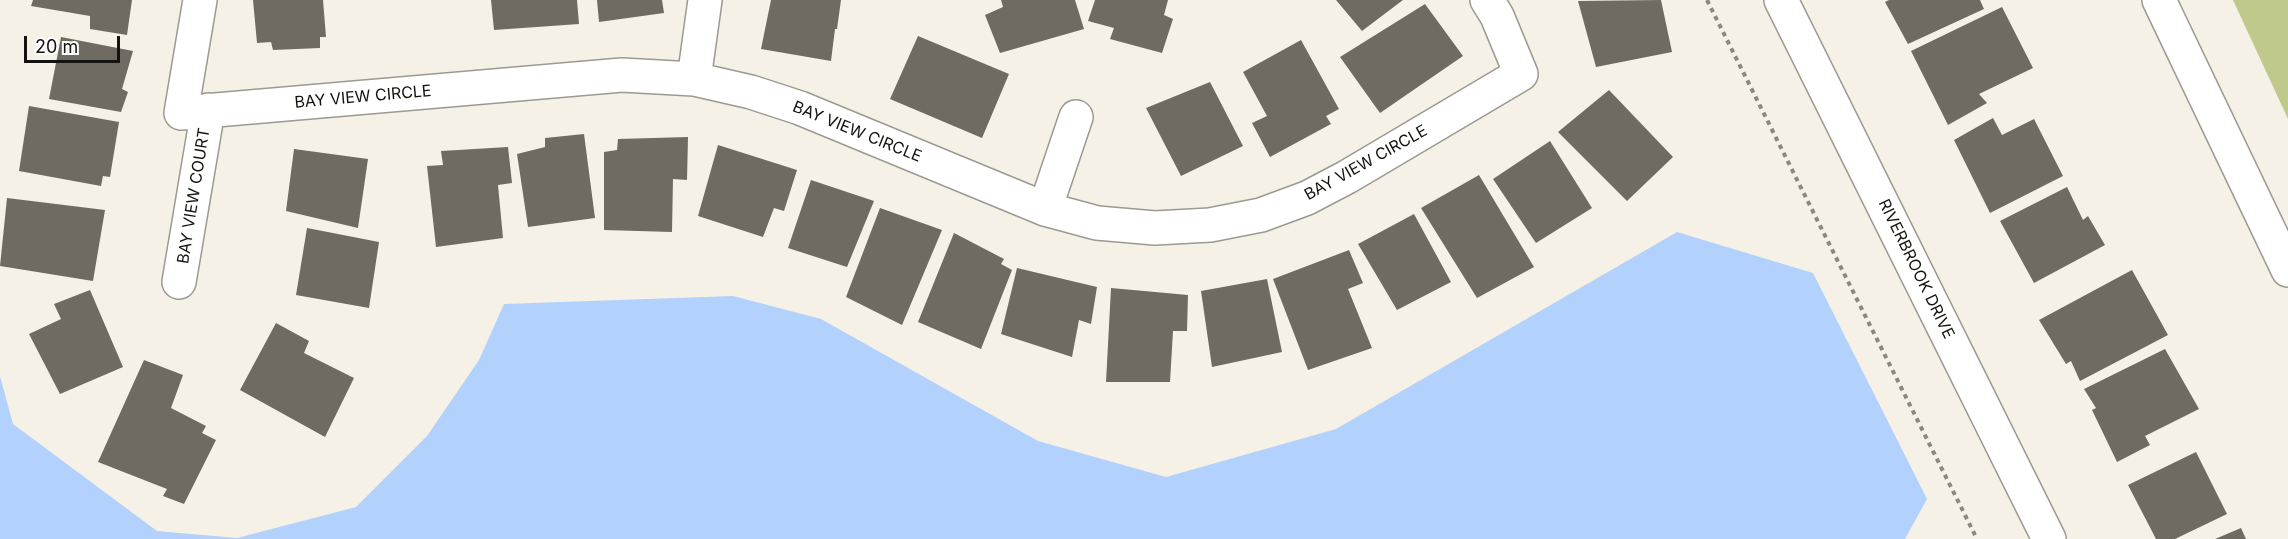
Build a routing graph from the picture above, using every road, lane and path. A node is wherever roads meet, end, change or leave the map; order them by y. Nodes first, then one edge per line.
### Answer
1 (200, 0) edge
2 (705, 0) edge
3 (1487, 0) edge
4 (1707, 0) edge
5 (1781, 0) edge
6 (2159, 0) edge
7 (694, 79) junction
8 (208, 110) junction
9 (1076, 117) dead end
10 (1045, 209) junction
11 (2288, 270) edge
12 (179, 282) dead end
13 (1977, 539) edge
14 (2049, 539) edge

1 - 8 street, BAY VIEW CIRCLE
2 - 7 street
3 - 10 street, BAY VIEW CIRCLE
4 - 13 path
5 - 14 street, RIVERBROOK DRIVE
6 - 11 street
7 - 8 street, BAY VIEW CIRCLE
7 - 10 street, BAY VIEW CIRCLE
8 - 12 street, BAY VIEW COURT
9 - 10 street

